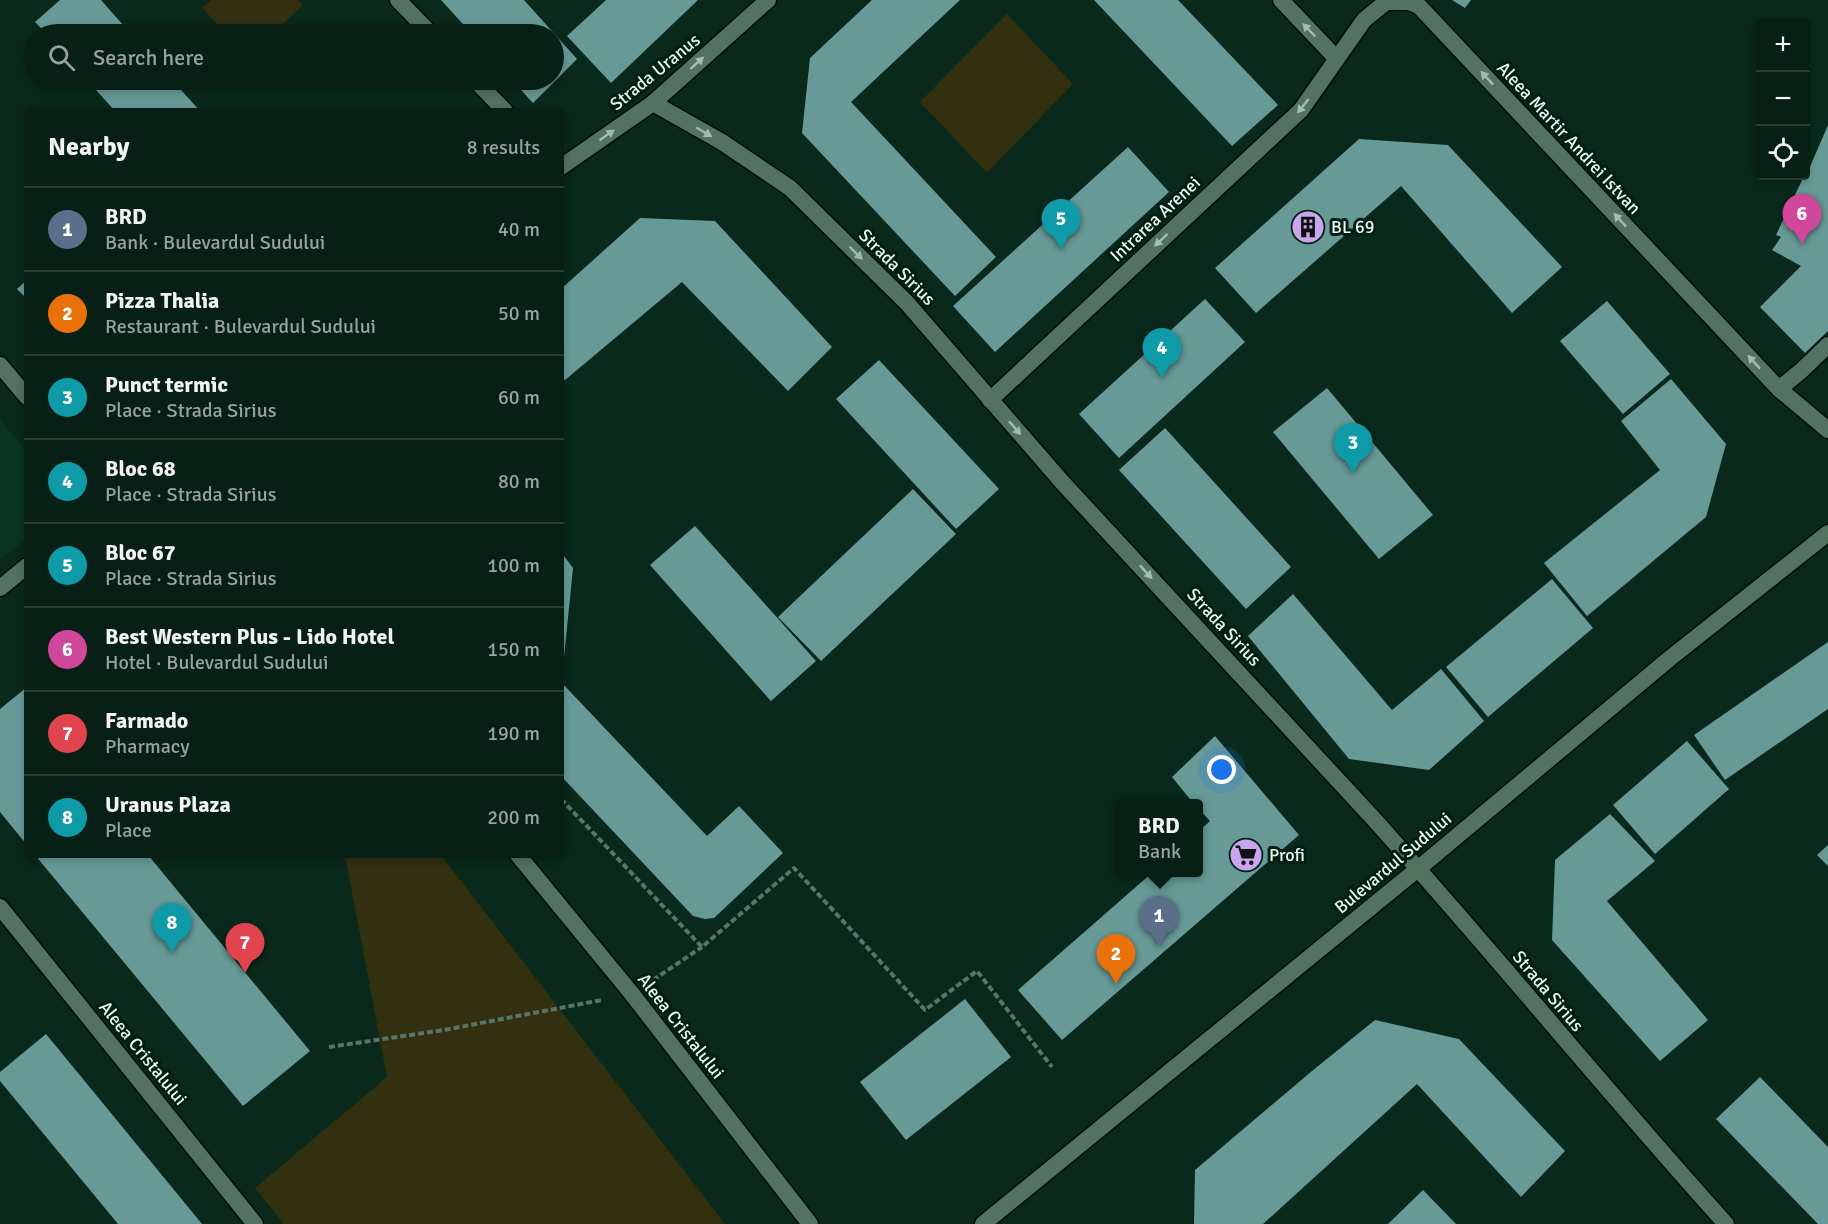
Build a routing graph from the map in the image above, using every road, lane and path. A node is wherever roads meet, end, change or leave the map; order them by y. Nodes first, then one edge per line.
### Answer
1 (398, 0) edge
2 (768, 0) edge
3 (1281, 0) edge
4 (421, 24) edge
5 (1337, 59) junction
6 (485, 90) edge
7 (654, 102) junction
8 (502, 108) edge
9 (564, 164) edge
10 (1828, 345) edge
11 (0, 365) edge
12 (1779, 389) junction
13 (24, 394) edge
14 (990, 400) junction
15 (1828, 430) edge
16 (1828, 533) edge
17 (24, 568) edge
18 (0, 588) edge
19 (564, 802) edge
20 (520, 858) edge
21 (1419, 868) junction
22 (0, 907) edge
23 (702, 947) junction
24 (632, 994) junction
25 (329, 1047) dead end
26 (1052, 1067) dead end
27 (255, 1224) edge
28 (810, 1224) edge
29 (983, 1224) edge
30 (1726, 1224) edge

1 - 4 street
7 -> 2 street, Strada Uranus
5 -> 3 street
12 -> 5 street, Aleea Martir Andrei Istvan
5 -> 14 street, Intrarea Arenei
6 - 8 street
9 -> 7 street, Strada Uranus
7 -> 14 street, Strada Sirius
10 - 12 street
11 - 13 street
12 - 15 street, Aleea Martir Andrei Istvan
14 -> 21 street, Strada Sirius
16 - 21 street, Bulevardul Sudului
17 - 18 street
19 - 23 path
20 - 24 street, Aleea Cristalului
21 - 29 street, Bulevardul Sudului
21 - 30 street, Strada Sirius
22 - 27 street, Aleea Cristalului
23 - 24 path
23 - 26 path
24 - 25 path
24 - 28 street, Aleea Cristalului

